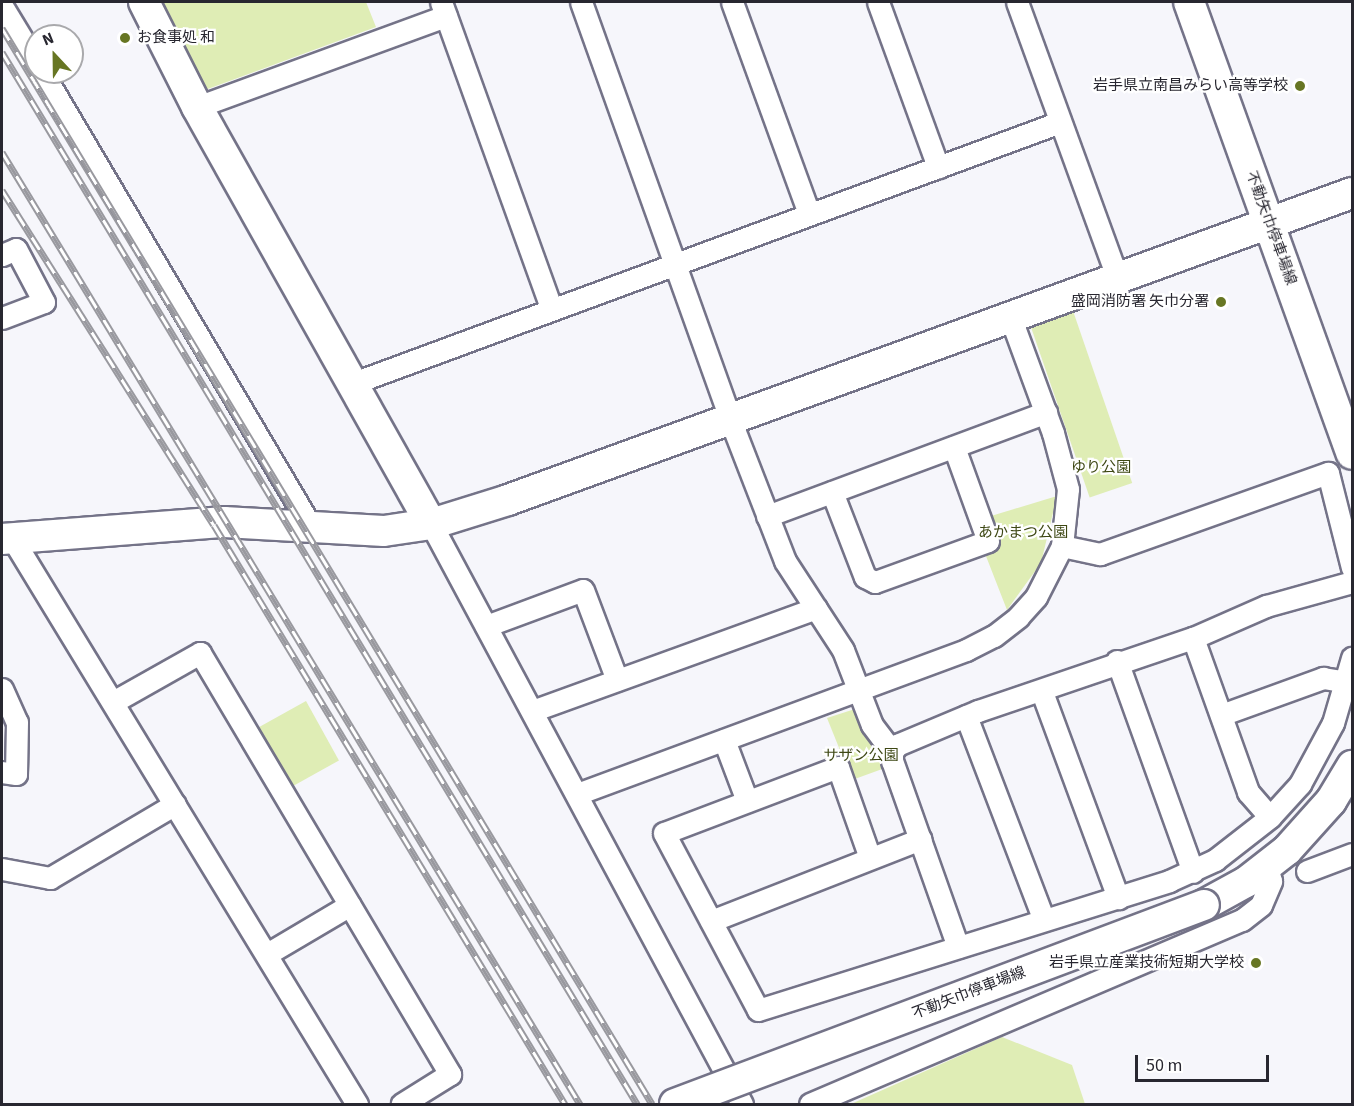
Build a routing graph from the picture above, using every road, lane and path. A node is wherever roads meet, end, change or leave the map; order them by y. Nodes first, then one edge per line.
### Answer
1 (144, 2) edge
2 (581, 2) edge
3 (732, 2) edge
4 (878, 2) edge
5 (1017, 2) edge
6 (1189, 2) edge
7 (2, 6) edge
8 (444, 9) edge
9 (24, 42) edge
10 (49, 84) edge
11 (197, 107) junction
12 (1060, 122) junction
13 (938, 167) junction
14 (1353, 193) edge
15 (809, 213) junction
16 (1269, 223) junction
17 (2, 255) edge
18 (676, 262) junction
19 (1117, 277) junction
20 (550, 308) junction
21 (1010, 316) junction
22 (2, 318) edge
23 (351, 384) junction
24 (1046, 412) junction
25 (729, 419) junction
26 (954, 447) junction
27 (1353, 454) edge
28 (832, 492) junction
29 (767, 516) junction
30 (431, 524) junction
31 (310, 525) junction
32 (7, 538) edge
33 (1062, 546) junction
34 (1353, 568) edge
35 (1353, 582) edge
36 (816, 608) junction
37 (486, 626) junction
38 (1193, 638) junction
39 (1353, 658) edge
40 (1116, 661) junction
41 (618, 680) junction
42 (1347, 682) junction
43 (2, 689) edge
44 (859, 690) junction
45 (1042, 692) junction
46 (113, 702) junction
47 (532, 711) junction
48 (1221, 715) junction
49 (966, 716) junction
50 (724, 740) junction
51 (892, 752) junction
52 (1353, 766) edge
53 (2, 772) edge
54 (577, 794) junction
55 (747, 801) junction
56 (175, 804) junction
57 (1270, 817) junction
58 (920, 839) junction
59 (1353, 854) edge
60 (870, 858) junction
61 (1267, 867) junction
62 (2, 869) edge
63 (1307, 871) dead end
64 (1193, 872) junction
65 (1118, 898) junction
66 (350, 905) junction
67 (1044, 920) junction
68 (711, 921) junction
69 (958, 947) junction
70 (267, 954) junction
71 (357, 1104) edge
72 (402, 1104) edge
73 (675, 1104) edge
74 (742, 1104) edge
75 (810, 1104) edge

1 - 11 street
2 - 18 street
3 - 15 street
4 - 13 street
5 - 12 street
6 - 16 street, 不動矢巾停車場線
7 - 9 street
8 - 11 street
8 - 20 street
10 - 31 street
11 - 23 street
12 - 13 street
12 - 19 street
13 - 15 street
14 - 16 street
15 - 18 street
16 - 19 street
16 - 27 street, 不動矢巾停車場線
17 - 22 street
18 - 20 street
18 - 25 street
19 - 21 street
20 - 23 street
21 - 24 street
21 - 25 street
23 - 30 street
24 - 26 street
24 - 33 street
25 - 29 street
25 - 30 street
26 - 28 street
26 - 28 street
28 - 29 street
29 - 36 street
30 - 31 street
30 - 37 street
31 - 32 street
32 - 46 street
33 - 34 street
33 - 44 street
35 - 38 street
36 - 41 street
36 - 44 street
37 - 41 street
37 - 47 street
38 - 40 street
38 - 48 street
39 - 42 street
40 - 45 street
40 - 64 street
41 - 47 street
42 - 48 street
42 - 57 street
43 - 53 street
44 - 50 street
44 - 51 street
45 - 49 street
45 - 65 street
46 - 56 street
46 - 66 street
47 - 54 street
48 - 57 street
49 - 51 street
49 - 67 street
50 - 54 street
50 - 55 street
51 - 58 street
52 - 61 street, 不動矢巾停車場線
54 - 74 street
55 - 60 street
55 - 68 street
56 - 62 street
56 - 70 street
57 - 64 street
58 - 60 street
58 - 69 street
59 - 63 street
60 - 68 street
61 - 73 street, 不動矢巾停車場線, bridge
61 - 75 street
64 - 65 street
65 - 67 street
66 - 70 street
66 - 72 street
67 - 69 street
68 - 69 street
70 - 71 street

